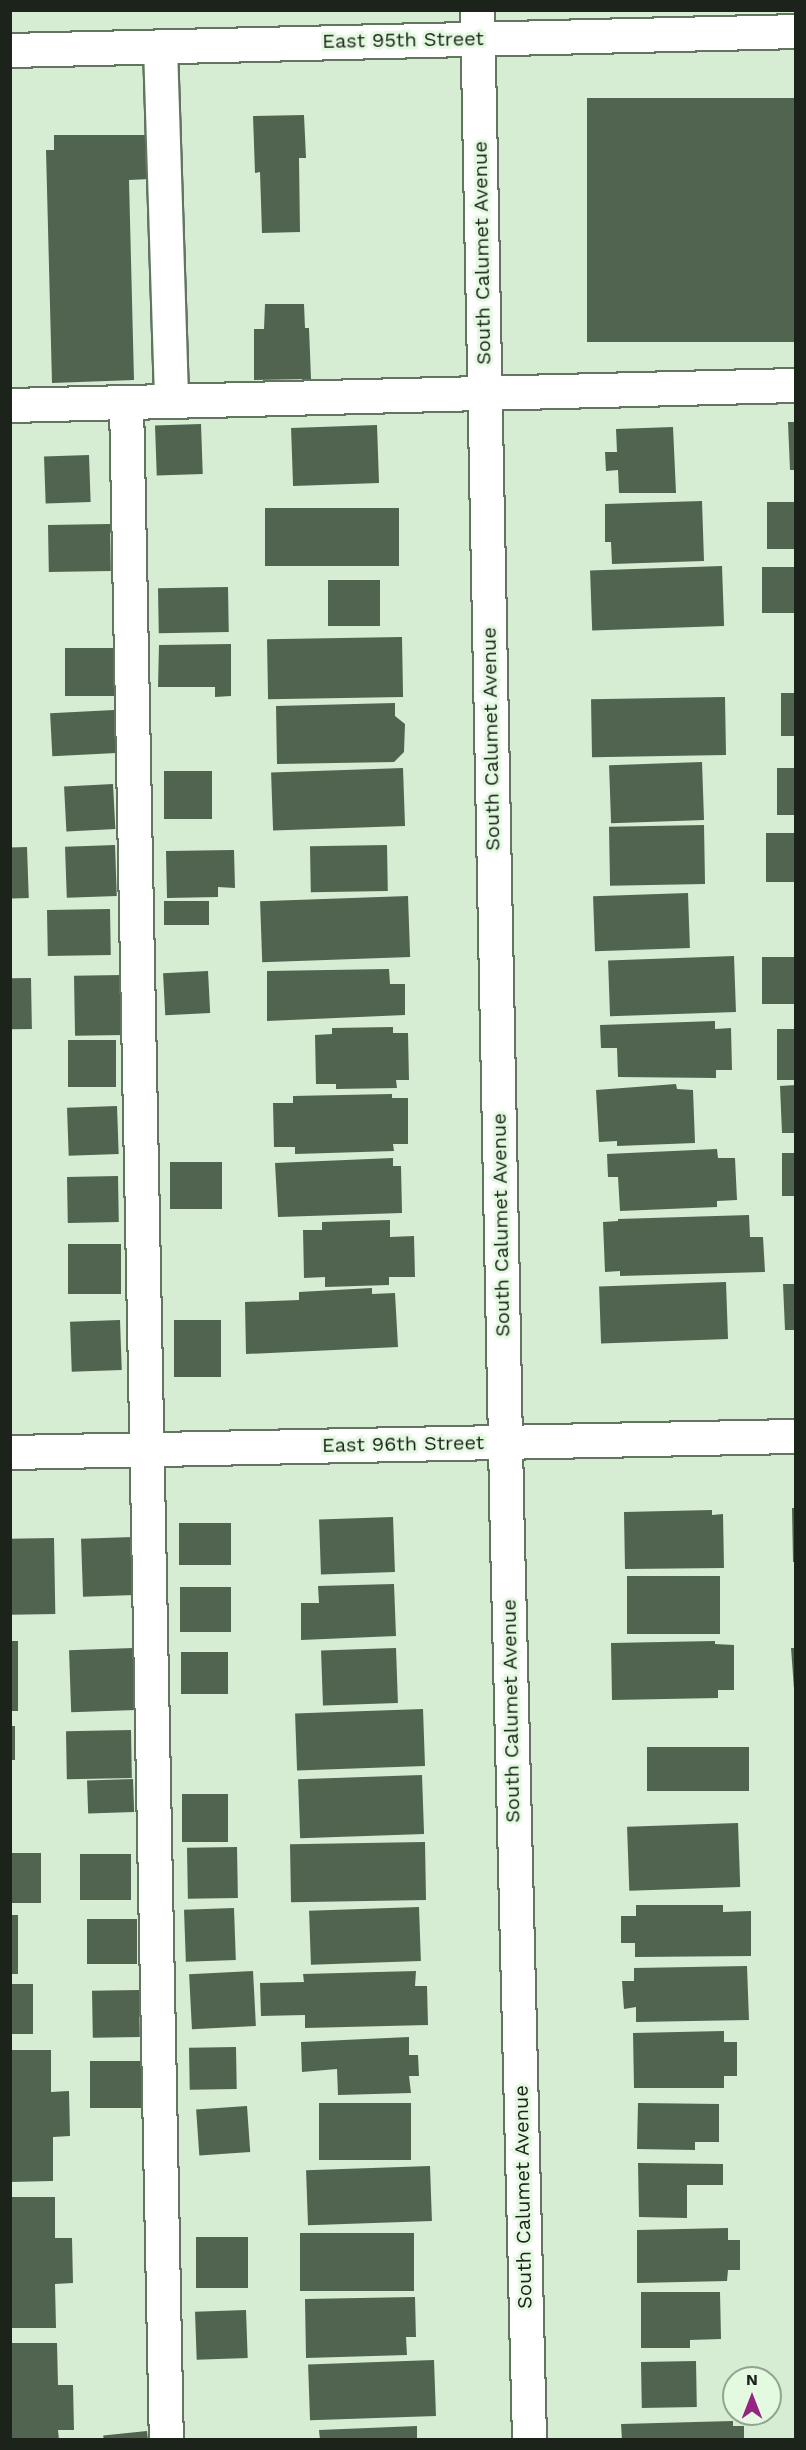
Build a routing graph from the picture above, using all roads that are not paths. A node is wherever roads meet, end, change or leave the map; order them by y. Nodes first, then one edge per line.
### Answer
1 (478, 24) edge
2 (795, 31) edge
3 (160, 47) junction
4 (10, 50) edge
5 (795, 385) edge
6 (484, 393) junction
7 (171, 401) junction
8 (126, 402) junction
9 (10, 405) edge
10 (795, 1436) edge
11 (505, 1441) junction
12 (147, 1449) junction
13 (10, 1452) edge
14 (166, 2439) edge
15 (529, 2439) edge

1 - 2 street, East 95th Street
1 - 3 street, East 95th Street
1 - 6 street, South Calumet Avenue
3 - 4 street, East 95th Street
3 - 7 street
5 - 6 street
6 - 7 street
6 - 11 street, South Calumet Avenue
7 - 8 street
8 - 9 street
8 - 12 street
10 - 11 street, East 96th Street
11 - 12 street, East 96th Street
11 - 15 street, South Calumet Avenue
12 - 13 street, East 96th Street
12 - 14 street

